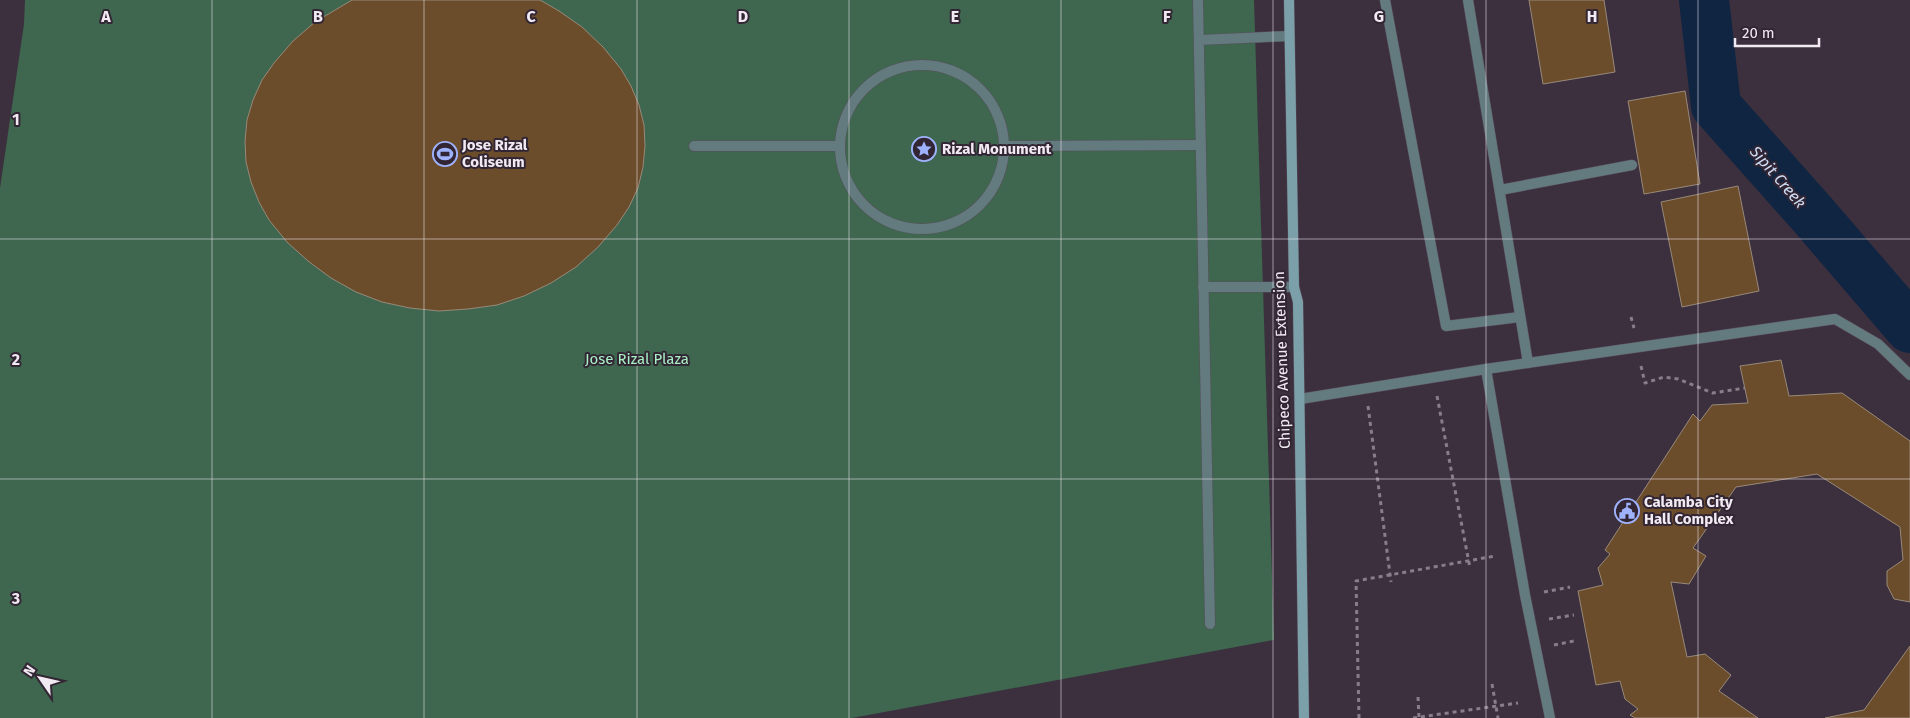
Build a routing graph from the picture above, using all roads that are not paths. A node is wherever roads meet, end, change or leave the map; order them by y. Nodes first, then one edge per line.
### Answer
1 (1198, 0) edge
2 (1289, 0) edge
3 (1385, 0) edge
4 (1468, 0) edge
5 (1289, 36) junction
6 (1199, 40) junction
7 (1201, 145) junction
8 (694, 146) dead end
9 (839, 146) junction
10 (1004, 146) junction
11 (1632, 165) dead end
12 (1500, 190) junction
13 (1204, 287) junction
14 (1294, 287) junction
15 (1520, 316) junction
16 (1528, 362) junction
17 (1486, 369) junction
18 (1910, 375) edge
19 (1300, 399) junction
20 (1210, 624) dead end
21 (1304, 718) edge
22 (1550, 718) edge

1 - 6 lane
2 - 5 main road, Chipeco Avenue Extension
3 - 15 lane
4 - 12 lane
5 - 6 lane
5 - 14 main road, Chipeco Avenue Extension
6 - 7 lane
7 - 10 lane
7 - 13 lane
8 - 9 lane
9 - 10 lane
9 - 10 lane
11 - 12 lane
12 - 15 lane
13 - 14 lane
13 - 20 lane
14 - 19 main road, Chipeco Avenue Extension
15 - 16 lane
16 - 17 lane
16 - 18 lane
17 - 19 lane
17 - 22 lane
19 - 21 main road, Chipeco Avenue Extension

